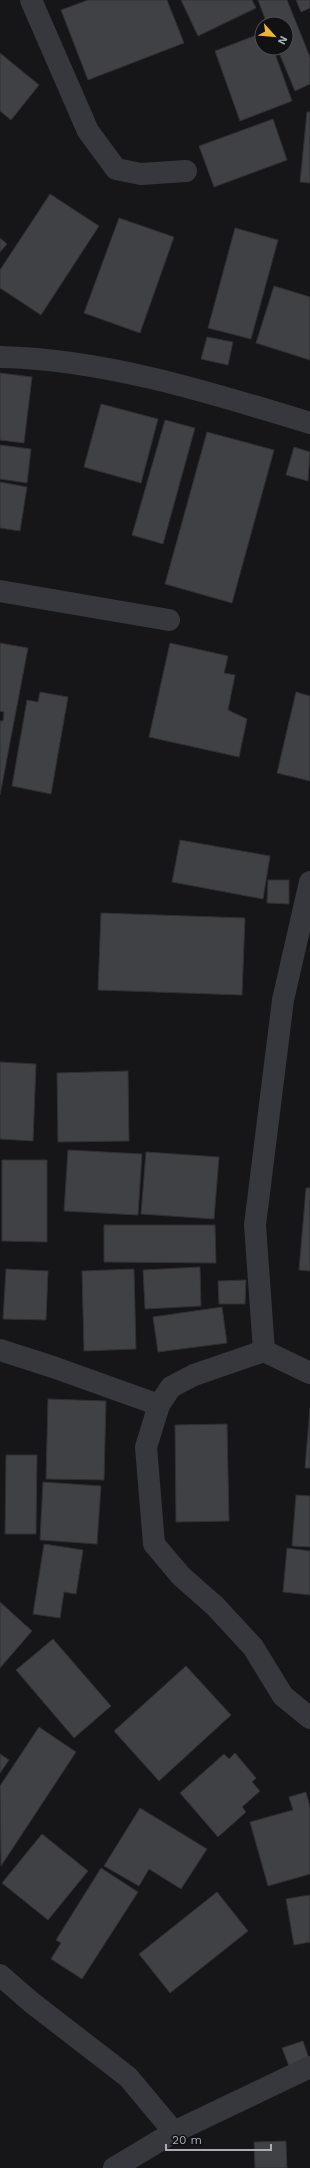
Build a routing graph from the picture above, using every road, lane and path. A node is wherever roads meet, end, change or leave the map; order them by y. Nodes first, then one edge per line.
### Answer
1 (31, 0) edge
2 (186, 171) dead end
3 (0, 357) edge
4 (310, 423) edge
5 (0, 591) edge
6 (169, 620) dead end
7 (310, 882) edge
8 (0, 1350) edge
9 (264, 1351) junction
10 (310, 1373) edge
11 (159, 1405) junction
12 (310, 1718) edge
13 (0, 1975) edge
14 (310, 2067) edge
15 (174, 2132) junction
16 (114, 2168) edge

1 - 2 street
3 - 4 street
5 - 6 street
7 - 9 street
8 - 11 street
9 - 10 street
9 - 11 street
11 - 12 street
13 - 15 street
14 - 15 street
15 - 16 street

